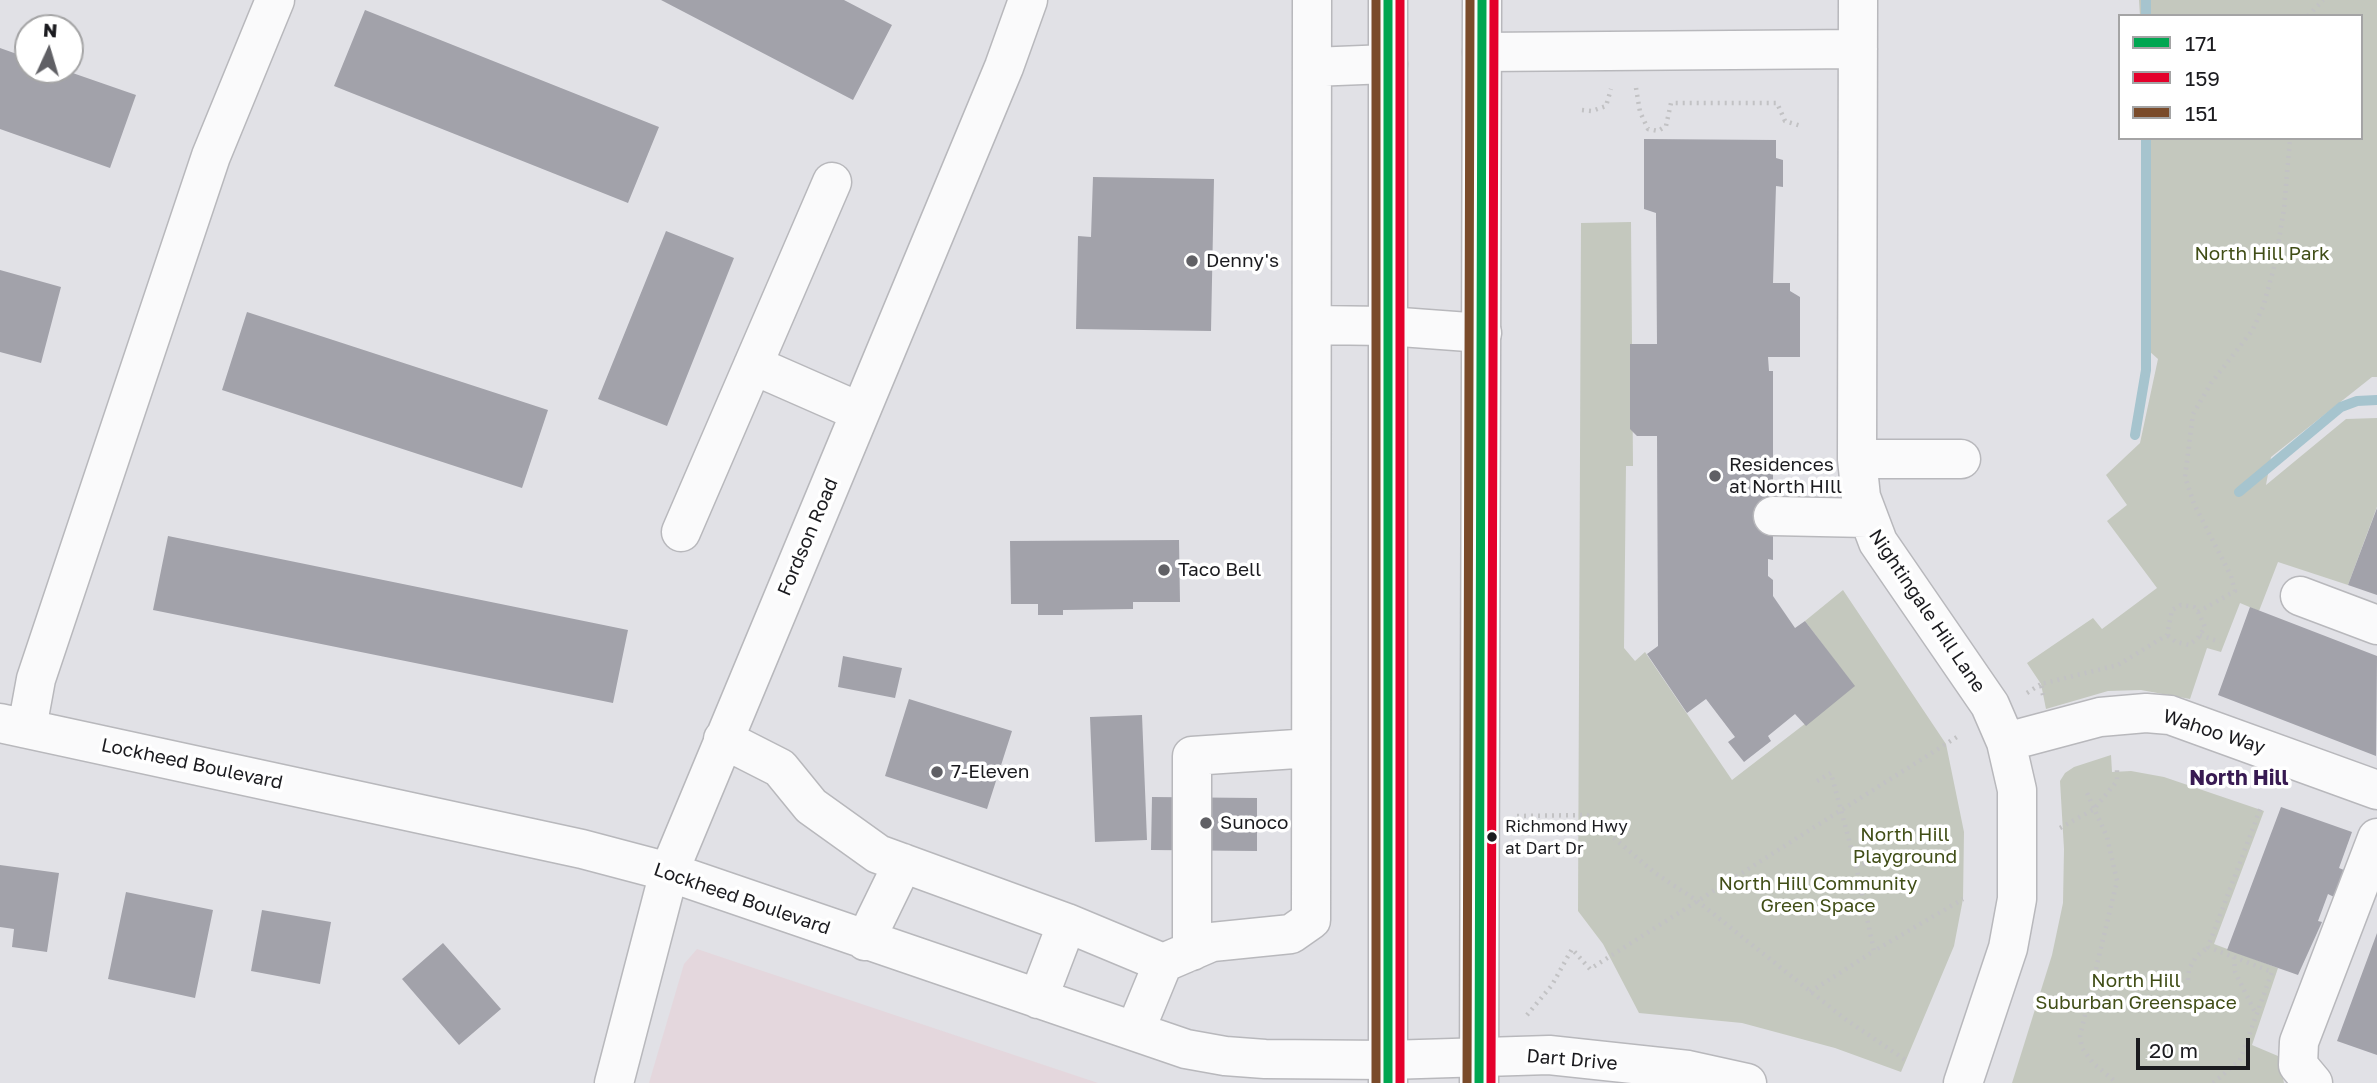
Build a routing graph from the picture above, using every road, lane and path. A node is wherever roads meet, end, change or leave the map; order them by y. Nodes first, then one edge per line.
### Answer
1 (275, 0) edge
2 (1028, 0) edge
3 (1312, 0) edge
4 (1388, 0) edge
5 (1482, 0) edge
6 (1858, 0) edge
7 (2323, 0) edge
8 (2310, 14) edge
9 (1858, 49) junction
10 (1482, 52) junction
11 (1388, 64) junction
12 (1312, 67) junction
13 (1614, 84) dead end
14 (1633, 84) dead end
15 (1582, 110) dead end
16 (1801, 126) dead end
17 (2290, 140) edge
18 (832, 182) dead end
19 (1311, 325) junction
20 (1387, 326) junction
21 (1482, 333) junction
22 (753, 365) junction
23 (860, 412) junction
24 (1857, 459) junction
25 (1961, 459) dead end
26 (1773, 516) dead end
27 (1867, 518) junction
28 (681, 532) dead end
29 (2300, 596) dead end
30 (2198, 612) junction
31 (2377, 625) edge
32 (2167, 635) junction
33 (2200, 635) junction
34 (2220, 642) dead end
35 (2041, 684) junction
36 (13, 725) edge
37 (2000, 728) junction
38 (2051, 730) junction
39 (723, 739) junction
40 (1311, 748) junction
41 (2117, 768) dead end
42 (1817, 781) dead end
43 (2377, 790) edge
44 (2087, 793) dead end
45 (2261, 807) dead end
46 (2094, 809) junction
47 (1843, 811) junction
48 (1517, 816) dead end
49 (2060, 828) dead end
50 (2377, 838) edge
51 (903, 863) junction
52 (1868, 863) dead end
53 (1856, 866) junction
54 (669, 872) junction
55 (1963, 899) dead end
56 (1696, 900) junction
57 (1067, 923) junction
58 (865, 941) junction
59 (2208, 947) junction
60 (1874, 951) junction
61 (1177, 957) junction
62 (2234, 957) junction
63 (2188, 980) dead end
64 (1810, 992) junction
65 (1038, 999) junction
66 (1527, 1015) dead end
67 (2257, 1016) junction
68 (1135, 1031) junction
69 (1907, 1061) dead end
70 (1549, 1069) edge
71 (1480, 1070) edge
72 (1388, 1072) edge
73 (614, 1083) edge
74 (1747, 1083) edge
75 (1963, 1083) edge
76 (2118, 1083) edge
77 (2213, 1083) edge
78 (2313, 1083) edge

1 - 36 main road
2 - 23 main road, Fordson Road
3 - 12 main road
4 - 11 main road
5 - 10 main road
6 - 9 main road, Nightingale Hill Lane
7 - 8 path
9 - 10 main road
9 - 24 main road, Nightingale Hill Lane
10 - 21 main road
11 - 12 main road
11 - 20 main road
12 - 19 main road
13 - 15 path
14 - 16 path
17 - 30 path
18 - 22 main road
19 - 20 main road
19 - 40 main road
20 - 21 main road
20 - 72 main road
21 - 71 main road
22 - 23 main road
22 - 28 main road
23 - 39 main road, Fordson Road
24 - 25 main road
24 - 27 main road, Nightingale Hill Lane
26 - 27 main road
27 - 37 main road, Nightingale Hill Lane
29 - 31 main road
30 - 32 path
30 - 33 path
32 - 33 path
32 - 35 path
33 - 34 path
35 - 37 path
35 - 38 path
36 - 54 main road, Lockheed Boulevard
37 - 38 main road, Wahoo Way
37 - 47 path
37 - 75 main road, Nightingale Hill Lane
38 - 43 main road, Wahoo Way
39 - 51 main road
39 - 54 main road, Fordson Road
40 - 61 main road
40 - 61 main road
41 - 46 path
42 - 47 path
44 - 46 path
45 - 59 path
46 - 49 path
46 - 76 path
47 - 53 path
47 - 56 path
48 - 56 path
50 - 78 main road
51 - 57 main road
51 - 58 main road
52 - 53 path
53 - 60 path
54 - 58 main road, Lockheed Boulevard
54 - 73 main road, Fordson Road
55 - 60 path
56 - 64 path
56 - 66 path
57 - 61 main road
57 - 65 main road
58 - 65 main road, Lockheed Boulevard
59 - 62 path
59 - 63 path
60 - 64 path
61 - 68 main road
62 - 67 path
62 - 67 path
64 - 69 path
65 - 68 main road, Lockheed Boulevard
67 - 77 path
68 - 72 main road, Lockheed Boulevard
70 - 71 main road, Dart Drive
70 - 74 main road, Dart Drive
71 - 72 main road, Lockheed Boulevard

